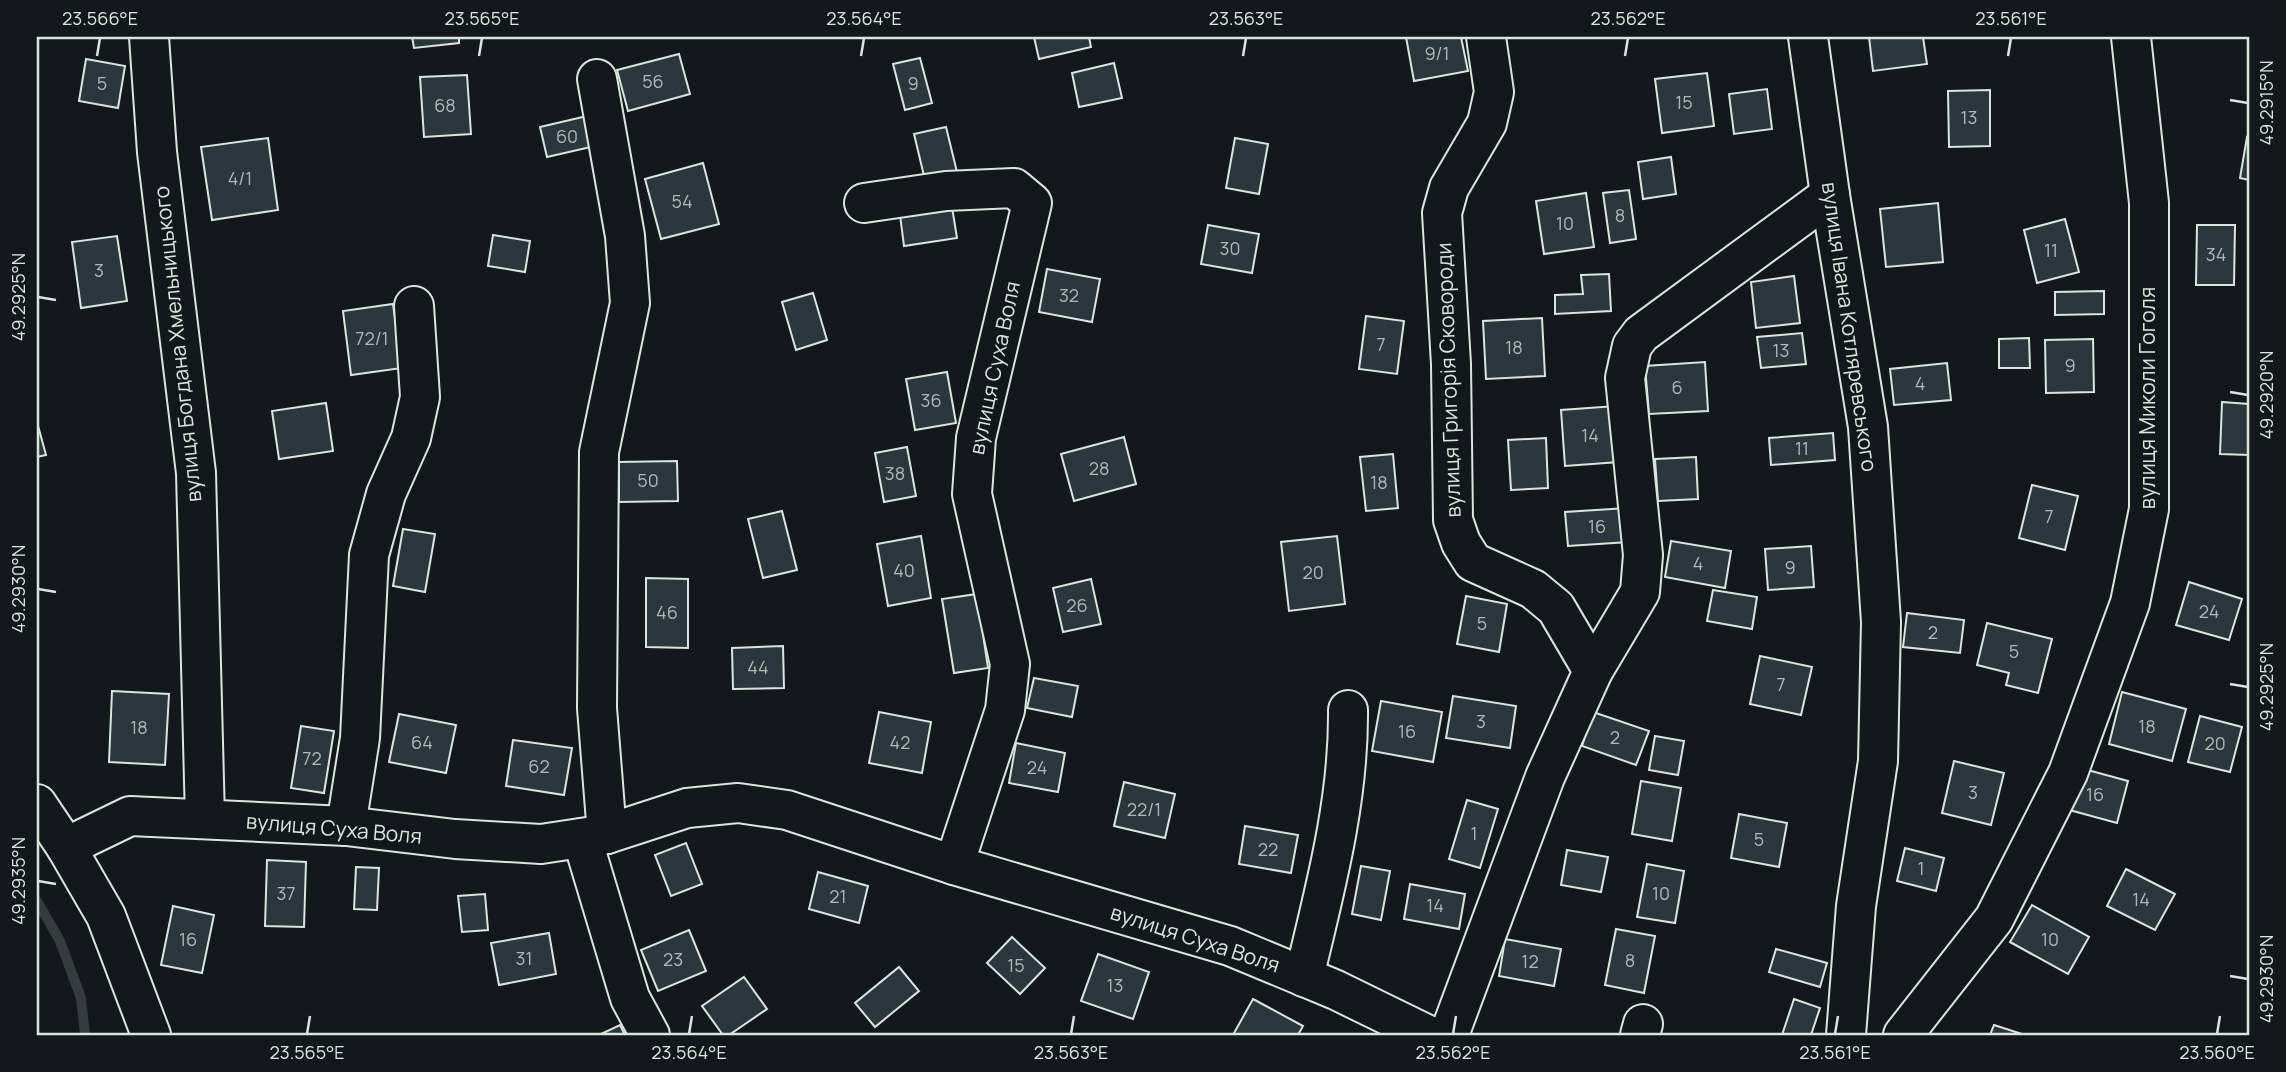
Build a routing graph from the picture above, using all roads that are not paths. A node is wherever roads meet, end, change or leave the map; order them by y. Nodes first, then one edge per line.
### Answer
1 (149, 37) edge
2 (1486, 37) edge
3 (1808, 37) edge
4 (2131, 37) edge
5 (597, 79) dead end
6 (1830, 195) junction
7 (864, 203) dead end
8 (414, 306) dead end
9 (1592, 671) junction
10 (1348, 710) dead end
11 (37, 804) edge
12 (205, 819) junction
13 (346, 827) junction
14 (595, 836) junction
15 (66, 847) junction
16 (954, 865) junction
17 (1304, 977) junction
18 (150, 1035) edge
19 (650, 1035) edge
20 (1428, 1035) edge
21 (1449, 1035) edge
22 (1846, 1035) edge
23 (1903, 1035) edge

1 - 12 street, вулиця Богдана Хмельницького
2 - 9 street, вулиця Григорія Сковороди
3 - 6 street, вулиця Івана Котляревського
4 - 23 street, вулиця Миколи Гоголя
5 - 14 street
6 - 9 street
6 - 22 street, вулиця Івана Котляревського
7 - 16 street, вулиця Суха Воля
8 - 13 street
9 - 21 street
10 - 17 street
11 - 15 street
12 - 13 street, вулиця Суха Воля
12 - 15 street, вулиця Суха Воля
13 - 14 street, вулиця Суха Воля
14 - 16 street, вулиця Суха Воля
14 - 19 street
15 - 18 street
16 - 17 street, вулиця Суха Воля
17 - 20 street, вулиця Суха Воля

